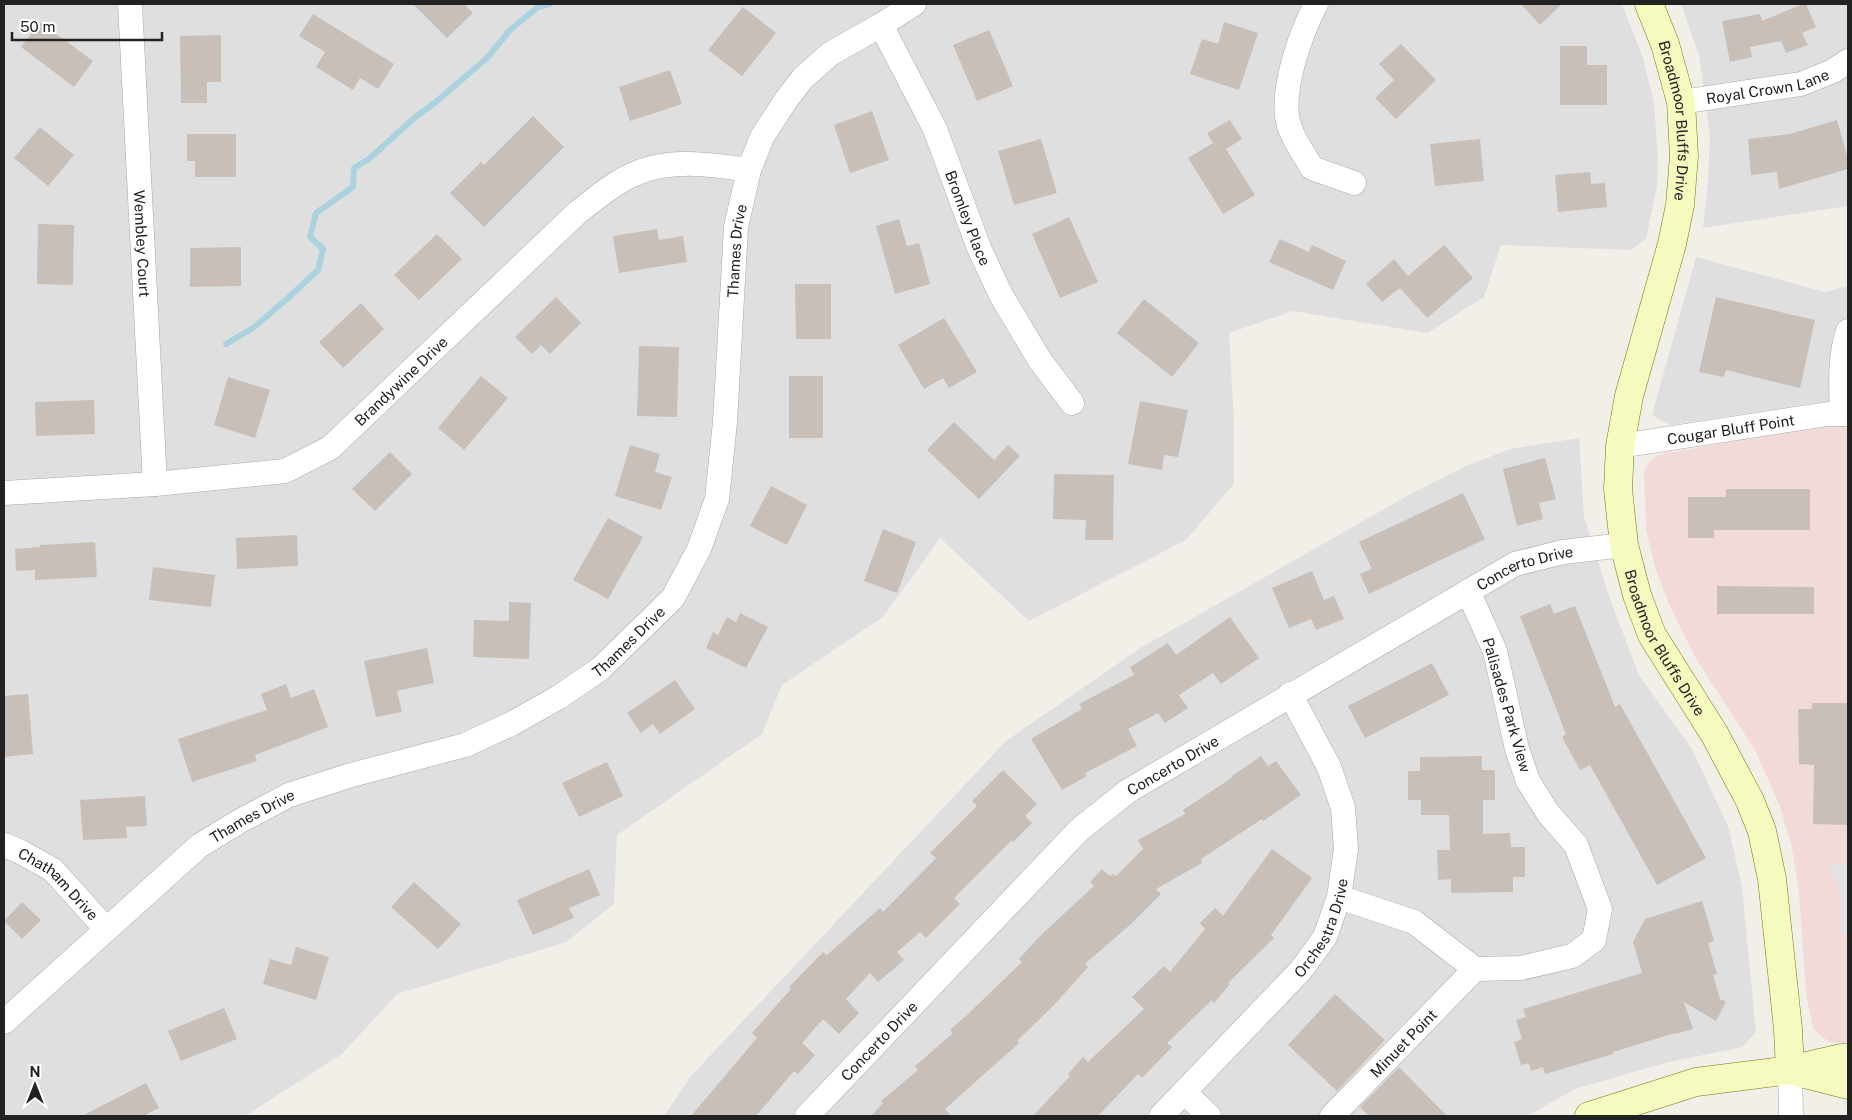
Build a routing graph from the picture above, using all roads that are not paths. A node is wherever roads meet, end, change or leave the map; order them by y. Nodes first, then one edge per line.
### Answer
1 (130, 4) edge
2 (914, 4) edge
3 (1316, 4) edge
4 (1649, 4) edge
5 (881, 25) junction
6 (1848, 61) edge
7 (1681, 102) junction
8 (749, 170) junction
9 (1354, 183) dead end
10 (1848, 331) edge
11 (1072, 403) dead end
12 (1845, 414) edge
13 (1620, 446) junction
14 (155, 484) junction
15 (4, 493) edge
16 (1624, 546) junction
17 (1468, 591) junction
18 (1290, 694) junction
19 (4, 846) edge
20 (1339, 896) junction
21 (106, 929) junction
22 (1476, 969) junction
23 (4, 1022) edge
24 (1848, 1058) edge
25 (1790, 1070) junction
26 (1848, 1085) edge
27 (1184, 1092) junction
28 (807, 1116) edge
29 (1161, 1116) edge
30 (1209, 1116) edge
31 (1332, 1116) edge
32 (1589, 1116) edge
33 (1791, 1116) edge

1 - 14 street, Wembley Court
2 - 5 street, Thames Drive
3 - 9 street
4 - 7 street, Broadmoor Bluffs Drive
5 - 8 street, Thames Drive
5 - 11 street, Bromley Place
6 - 7 street, Royal Crown Lane
7 - 13 street, Broadmoor Bluffs Drive
8 - 14 street, Brandywine Drive
8 - 21 street, Thames Drive
10 - 12 street, Cougar Bluff Point
12 - 13 street, Cougar Bluff Point
13 - 16 street, Broadmoor Bluffs Drive
14 - 15 street, Brandywine Drive
16 - 17 street, Concerto Drive
16 - 25 street, Broadmoor Bluffs Drive
17 - 18 street, Concerto Drive
17 - 22 street, Palisades Park View
18 - 20 street, Orchestra Drive
18 - 28 street, Concerto Drive
19 - 21 street, Chatham Drive
20 - 22 street
20 - 27 street, Orchestra Drive
21 - 23 street, Thames Drive
22 - 31 street, Minuet Point
24 - 25 street
25 - 26 street
25 - 32 street
25 - 33 street
27 - 29 street, Orchestra Drive
27 - 30 street

